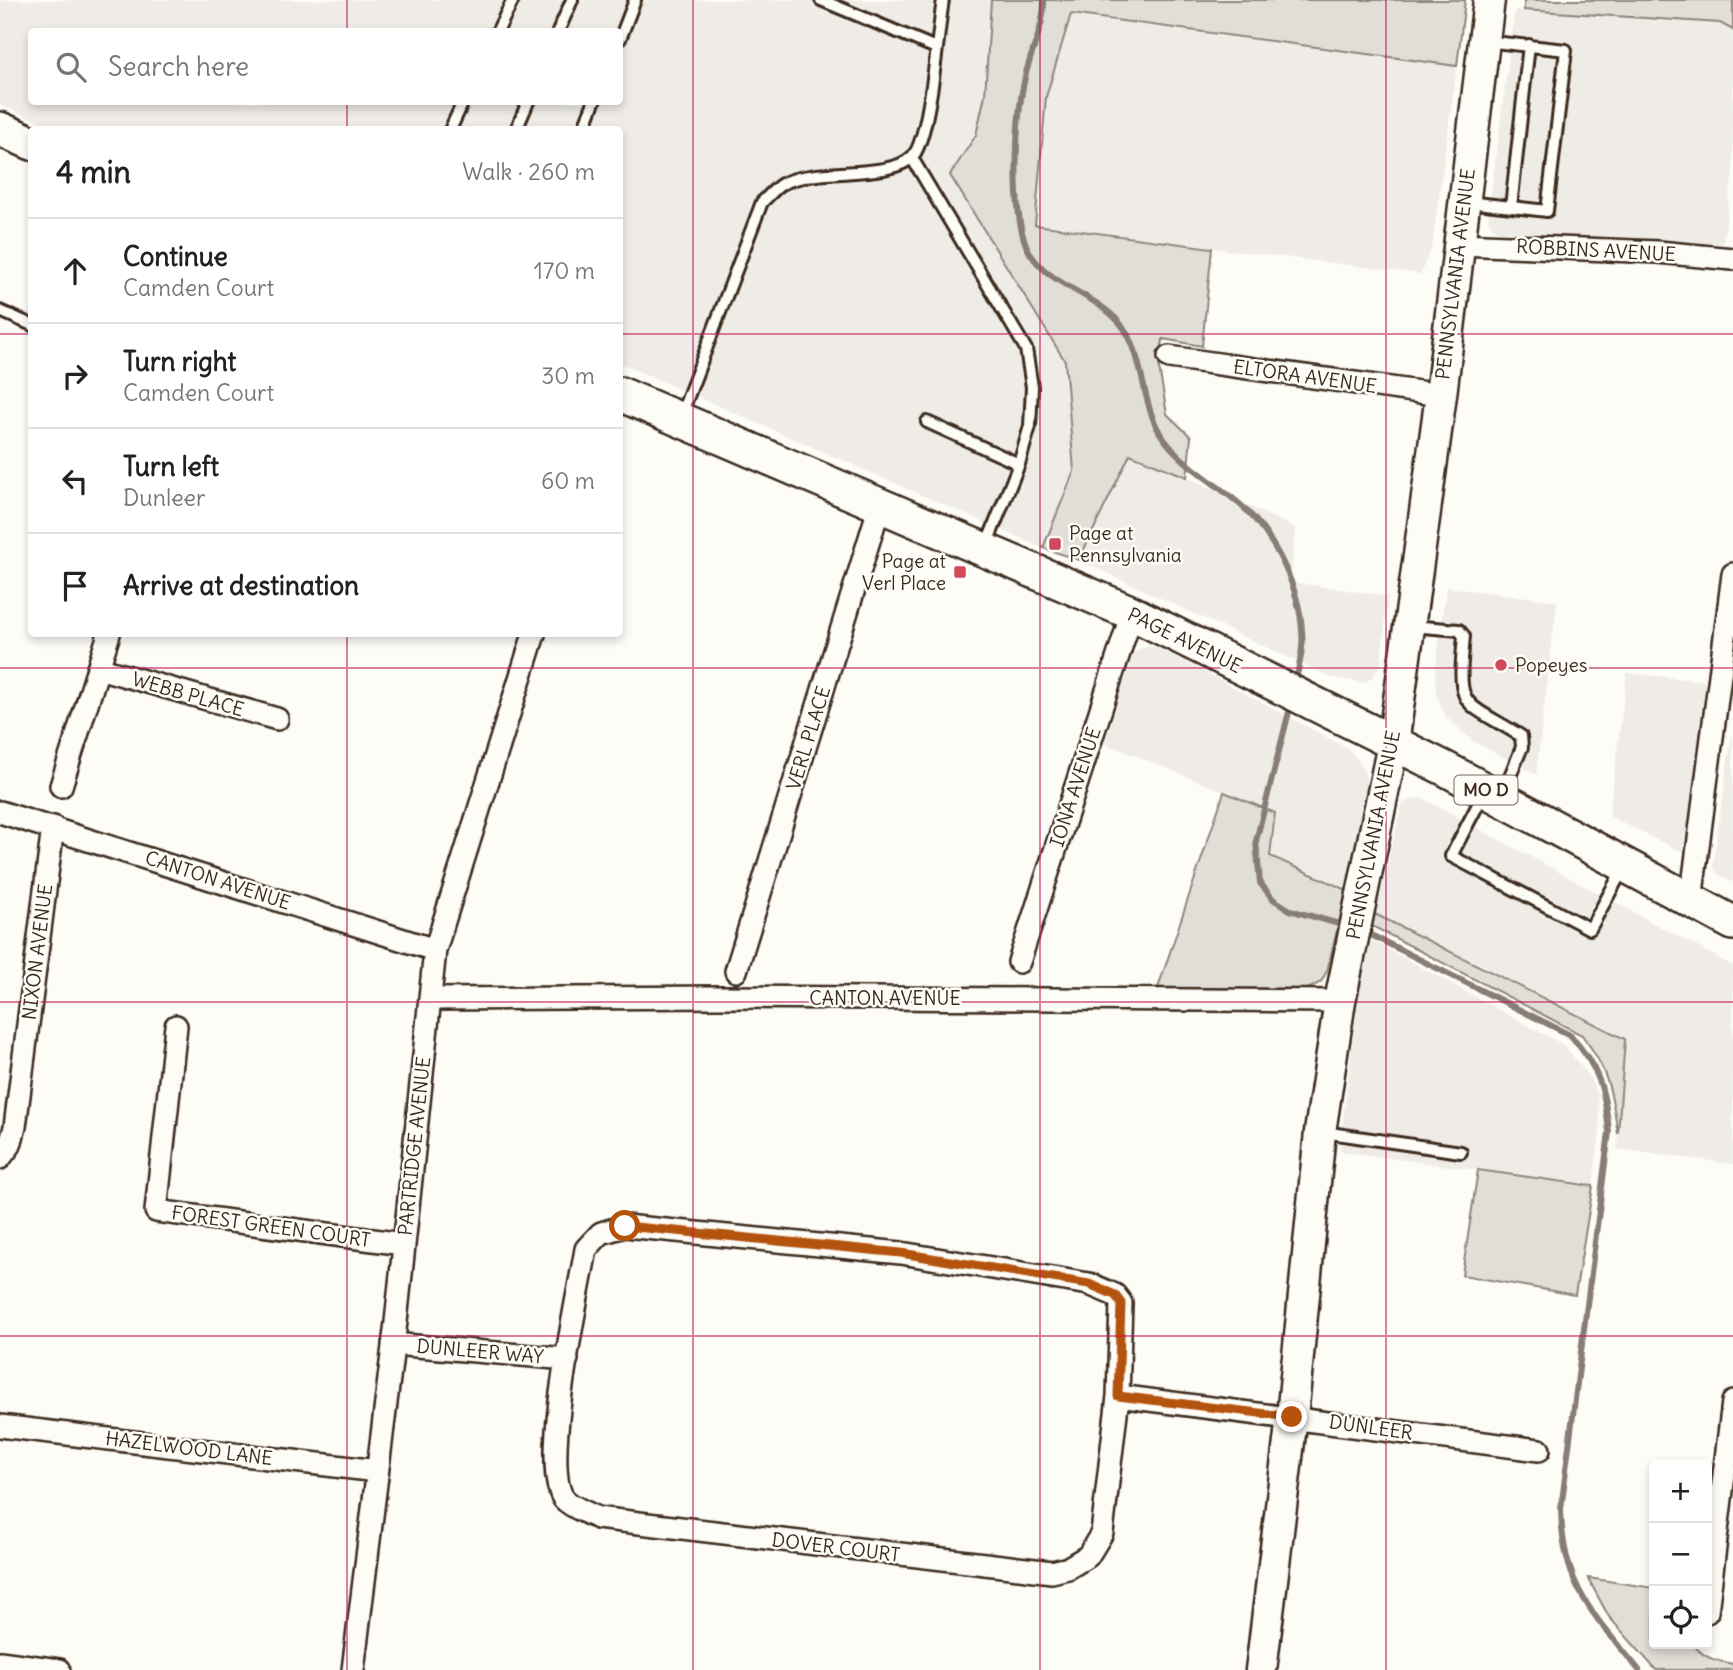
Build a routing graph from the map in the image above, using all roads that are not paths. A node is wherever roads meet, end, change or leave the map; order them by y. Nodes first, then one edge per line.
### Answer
1 (513, 0) edge
2 (572, 0) edge
3 (635, 0) edge
4 (821, 0) edge
5 (943, 0) edge
6 (1489, 0) edge
7 (500, 28) edge
8 (560, 28) edge
9 (623, 31) edge
10 (1484, 40) junction
11 (1529, 46) junction
12 (936, 48) junction
13 (462, 105) edge
14 (527, 105) edge
15 (593, 105) edge
16 (452, 126) edge
17 (518, 126) edge
18 (585, 126) edge
19 (0, 130) edge
20 (28, 141) edge
21 (912, 158) junction
22 (1464, 202) junction
23 (1511, 207) junction
24 (1459, 244) junction
25 (1733, 259) edge
26 (0, 311) edge
27 (28, 323) edge
28 (1169, 357) dead end
29 (623, 395) edge
30 (1440, 395) junction
31 (679, 419) junction
32 (926, 422) dead end
33 (1019, 464) junction
34 (880, 505) junction
35 (985, 549) junction
36 (1733, 574) edge
37 (1132, 613) junction
38 (1408, 626) junction
39 (109, 637) edge
40 (533, 637) edge
41 (98, 668) junction
42 (277, 719) dead end
43 (1393, 744) junction
44 (61, 786) dead end
45 (1493, 794) junction
46 (0, 811) edge
47 (54, 827) junction
48 (1625, 865) junction
49 (1691, 901) junction
50 (1733, 923) edge
51 (435, 950) junction
52 (1018, 962) dead end
53 (736, 971) dead end
54 (430, 999) junction
55 (1340, 1001) junction
56 (176, 1026) dead end
57 (1320, 1132) junction
58 (1461, 1152) dead end
59 (0, 1158) edge
60 (403, 1244) junction
61 (393, 1344) junction
62 (568, 1359) junction
63 (1118, 1396) junction
64 (1733, 1402) edge
65 (1292, 1417) junction
66 (0, 1426) edge
67 (1539, 1450) dead end
68 (377, 1471) junction
69 (1710, 1586) edge
70 (0, 1662) edge
71 (59, 1670) edge
72 (353, 1670) edge
73 (1261, 1670) edge

1 - 7 lane
2 - 8 lane
3 - 9 lane
4 - 12 lane
5 - 12 lane
6 - 10 street, PENNSYLVANIA AVENUE
10 - 11 lane
10 - 22 street, PENNSYLVANIA AVENUE
11 - 23 lane
11 - 23 lane
12 - 21 lane
13 - 16 lane
14 - 17 lane
15 - 18 lane
19 - 20 main road
21 - 31 lane
21 - 33 lane
22 - 23 lane
22 - 24 street, PENNSYLVANIA AVENUE
24 - 25 street, ROBBINS AVENUE
24 - 30 street, PENNSYLVANIA AVENUE
26 - 27 lane
28 - 30 street, ELTORA AVENUE
29 - 31 main road, PAGE AVENUE / MO D
30 - 38 street, PENNSYLVANIA AVENUE
31 - 34 main road, PAGE AVENUE / MO D
32 - 33 lane
33 - 35 lane
34 - 35 main road, PAGE AVENUE / MO D
34 - 53 street, VERL PLACE
35 - 37 main road, PAGE AVENUE / MO D
36 - 49 street
37 - 43 main road, PAGE AVENUE / MO D
37 - 52 street, IONA AVENUE
38 - 43 street, PENNSYLVANIA AVENUE
38 - 45 lane
39 - 41 street
40 - 51 street, PARTRIDGE AVENUE
41 - 42 street, WEBB PLACE
41 - 44 street
43 - 45 main road, PAGE AVENUE / MO D
43 - 55 street, PENNSYLVANIA AVENUE
45 - 48 main road, PAGE AVENUE / MO D
45 - 48 lane
46 - 47 street, CANTON AVENUE
47 - 51 street, CANTON AVENUE
47 - 59 street, NIXON AVENUE
48 - 49 main road, PAGE AVENUE / MO D
49 - 50 main road, PAGE AVENUE / MO D
51 - 54 street, PARTRIDGE AVENUE
54 - 55 street, CANTON AVENUE
54 - 60 street, PARTRIDGE AVENUE
55 - 57 street, PENNSYLVANIA AVENUE
56 - 60 street, FOREST GREEN COURT
57 - 58 lane
57 - 65 street, PENNSYLVANIA AVENUE
60 - 61 street, PARTRIDGE AVENUE
61 - 62 street, DUNLEER WAY
61 - 68 street, PARTRIDGE AVENUE
62 - 63 street, DOVER COURT
62 - 63 street, DOVER COURT
63 - 65 street, DUNLEER
64 - 69 street
65 - 67 street, DUNLEER
65 - 73 street, PENNSYLVANIA AVENUE
66 - 68 street, HAZELWOOD LANE
68 - 72 street, PARTRIDGE AVENUE
70 - 71 street

